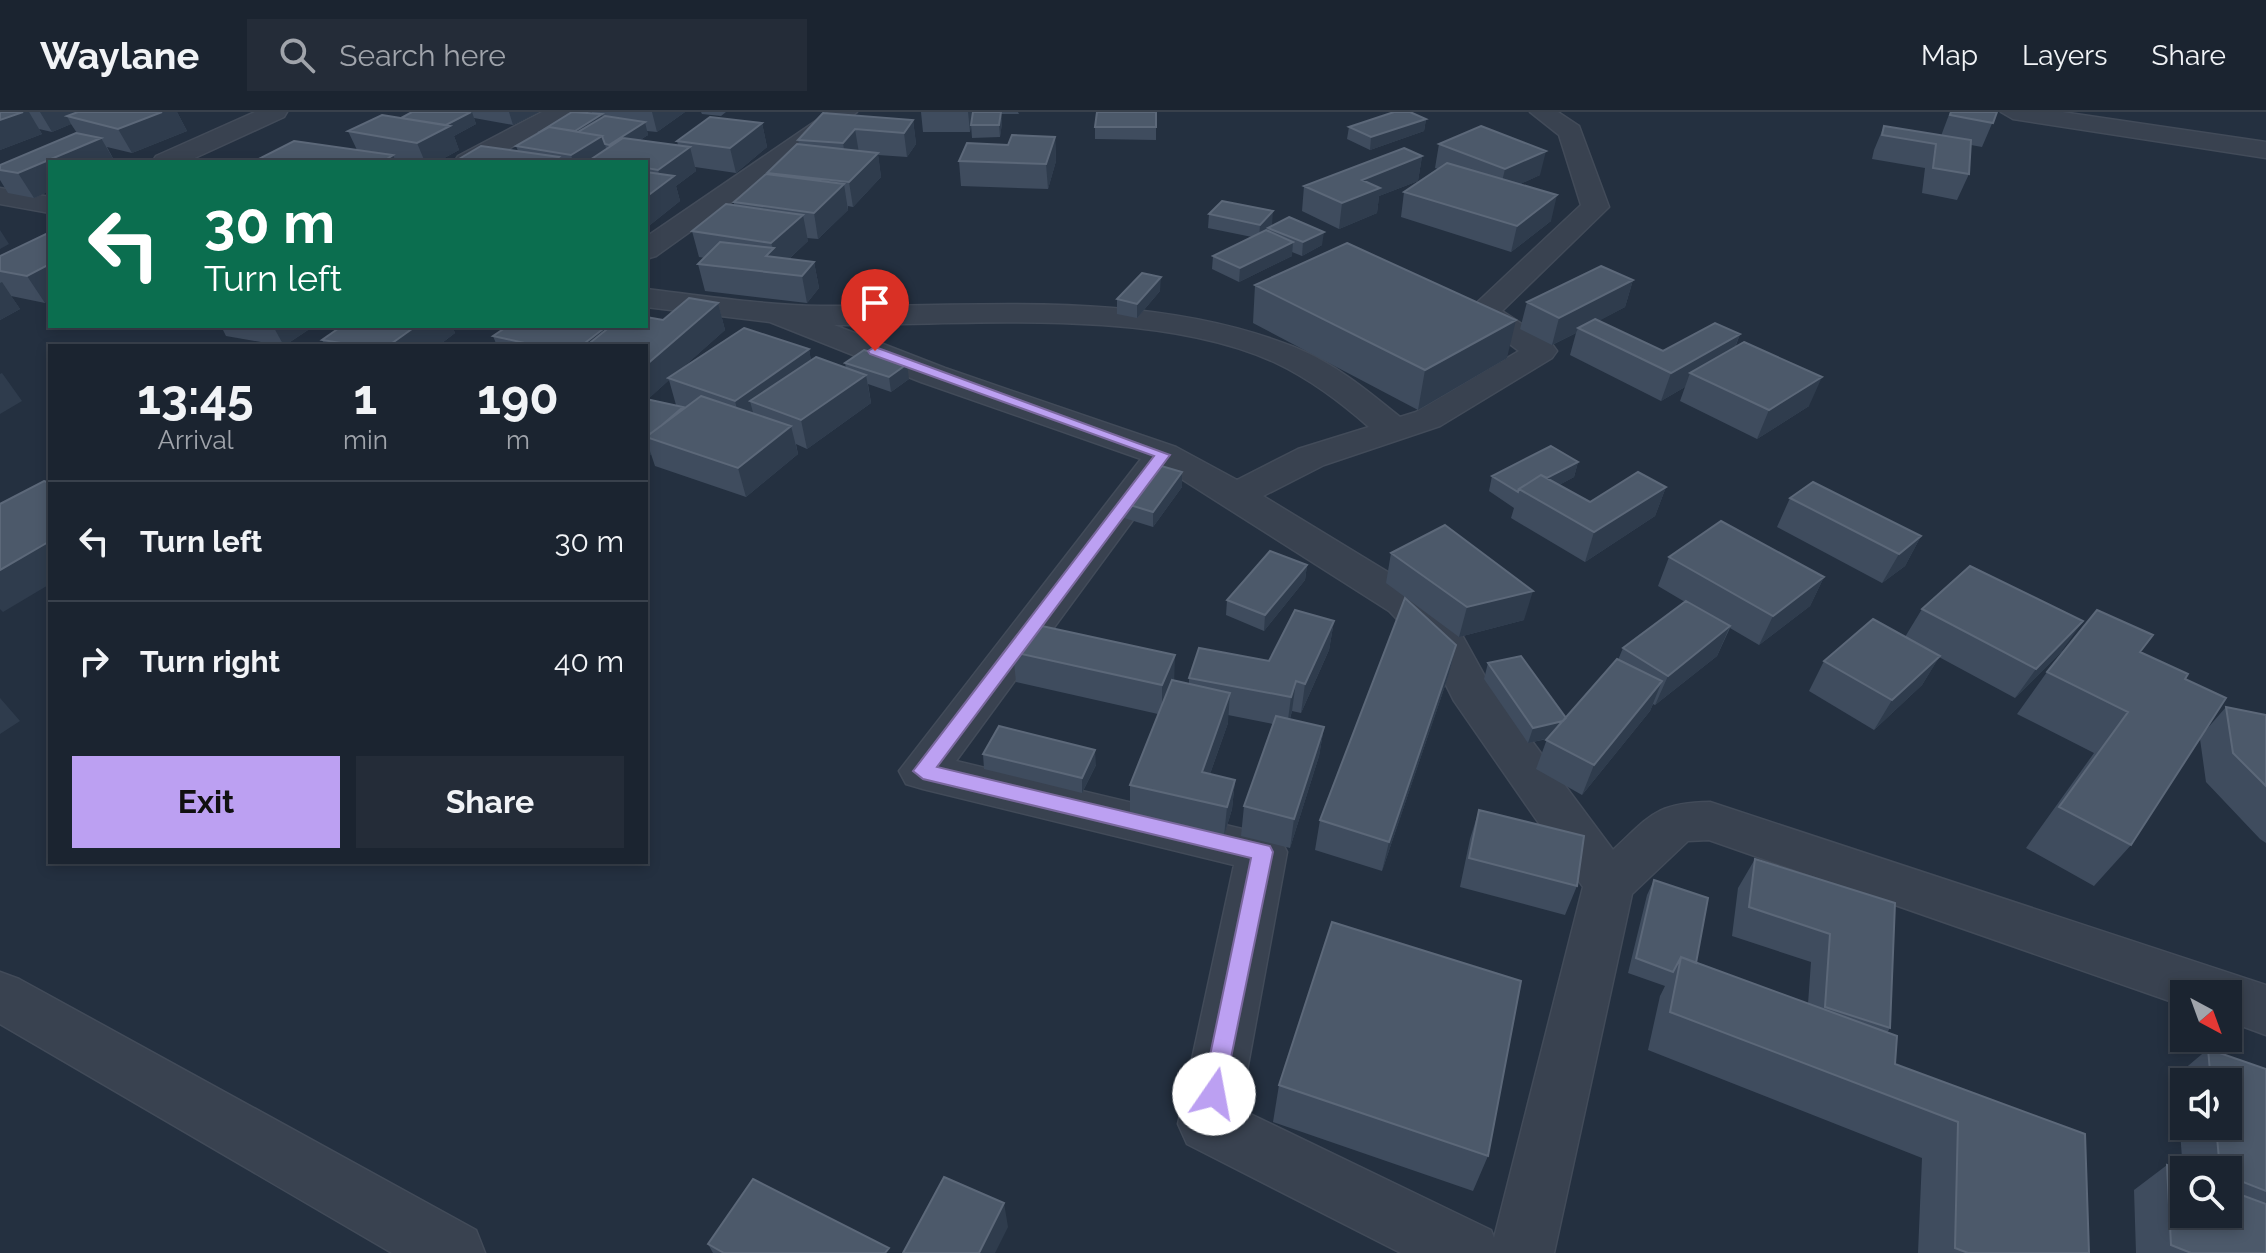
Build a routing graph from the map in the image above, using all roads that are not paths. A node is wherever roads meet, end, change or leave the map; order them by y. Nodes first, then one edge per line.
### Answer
1 (275, 112) edge
2 (560, 112) edge
3 (845, 112) edge
4 (1542, 112) edge
5 (2013, 112) edge
6 (2195, 112) edge
7 (2209, 141) junction
8 (2266, 150) edge
9 (169, 160) edge
10 (471, 160) edge
11 (0, 196) edge
12 (48, 205) edge
13 (648, 249) edge
14 (648, 298) edge
15 (775, 313) junction
16 (1392, 428) junction
17 (1163, 455) junction
18 (1235, 496) junction
19 (1609, 884) junction
20 (2179, 980) edge
21 (0, 996) edge
22 (2242, 1002) edge
23 (2266, 1010) edge
24 (453, 1253) edge
25 (1468, 1253) edge
26 (1522, 1253) edge

1 - 9 street
2 - 10 street
3 - 13 street
4 - 16 street
5 - 7 street
6 - 7 street
7 - 8 street
11 - 12 street
14 - 15 street
15 - 16 street
15 - 17 street
16 - 18 street
17 - 18 street
17 - 25 street
18 - 19 street
19 - 20 street
19 - 26 street
21 - 24 street
22 - 23 street

